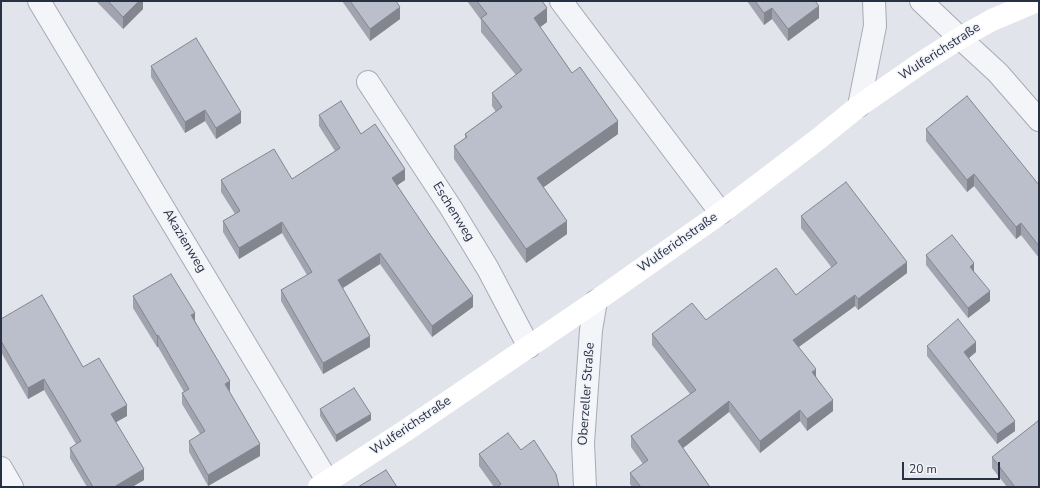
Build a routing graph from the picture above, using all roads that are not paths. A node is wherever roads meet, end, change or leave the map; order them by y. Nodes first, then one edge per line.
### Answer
1 (40, 1) edge
2 (561, 1) edge
3 (874, 1) edge
4 (921, 1) edge
5 (1037, 1) edge
6 (960, 38) junction
7 (368, 82) dead end
8 (859, 106) junction
9 (1039, 120) edge
10 (721, 213) junction
11 (596, 301) junction
12 (529, 347) junction
13 (1, 468) edge
14 (324, 484) edge
15 (12, 487) edge
16 (585, 487) edge

1 - 14 street, Akazienweg
2 - 10 street
3 - 8 street
4 - 6 street
5 - 6 main road, Wulferichstraße
6 - 8 main road, Wulferichstraße
6 - 9 street
7 - 12 street, Eschenweg
8 - 10 main road, Wulferichstraße
10 - 11 main road, Wulferichstraße
11 - 12 main road, Wulferichstraße
11 - 16 street, Oberzeller Straße
12 - 14 main road, Wulferichstraße
13 - 15 street

